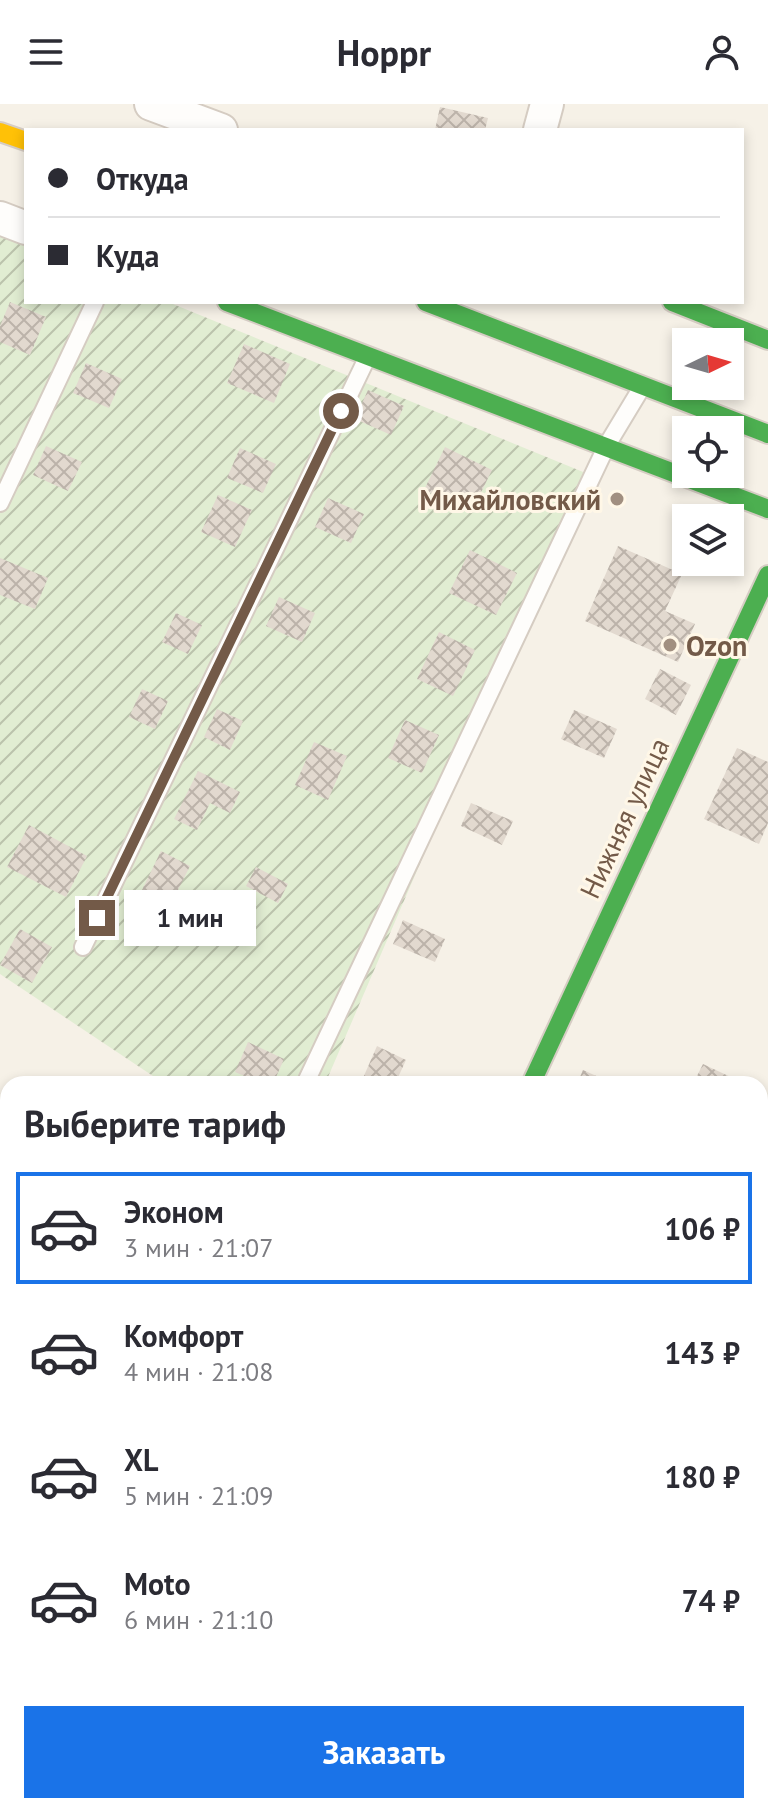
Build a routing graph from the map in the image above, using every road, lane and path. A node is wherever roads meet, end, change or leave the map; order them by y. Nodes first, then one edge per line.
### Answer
1 (150, 104) edge
2 (547, 104) edge
3 (144, 128) edge
4 (216, 128) edge
5 (541, 128) edge
6 (0, 132) edge
7 (24, 140) edge
8 (0, 218) edge
9 (24, 227) edge
10 (94, 304) edge
11 (232, 304) edge
12 (431, 304) edge
13 (677, 304) edge
14 (768, 340) edge
15 (368, 355) junction
16 (642, 387) junction
17 (768, 434) edge
18 (607, 445) junction
19 (0, 503) edge
20 (768, 509) edge
21 (768, 575) edge
22 (83, 947) dead end
23 (309, 1076) edge
24 (535, 1076) edge

1 - 3 street
1 - 4 street
2 - 5 street
6 - 7 street
8 - 9 street
10 - 19 lane
11 - 15 street
12 - 16 street
13 - 14 street
15 - 18 street
15 - 22 lane
16 - 17 street
16 - 18 lane
18 - 20 street
18 - 23 lane
21 - 24 street, Нижняя улица

